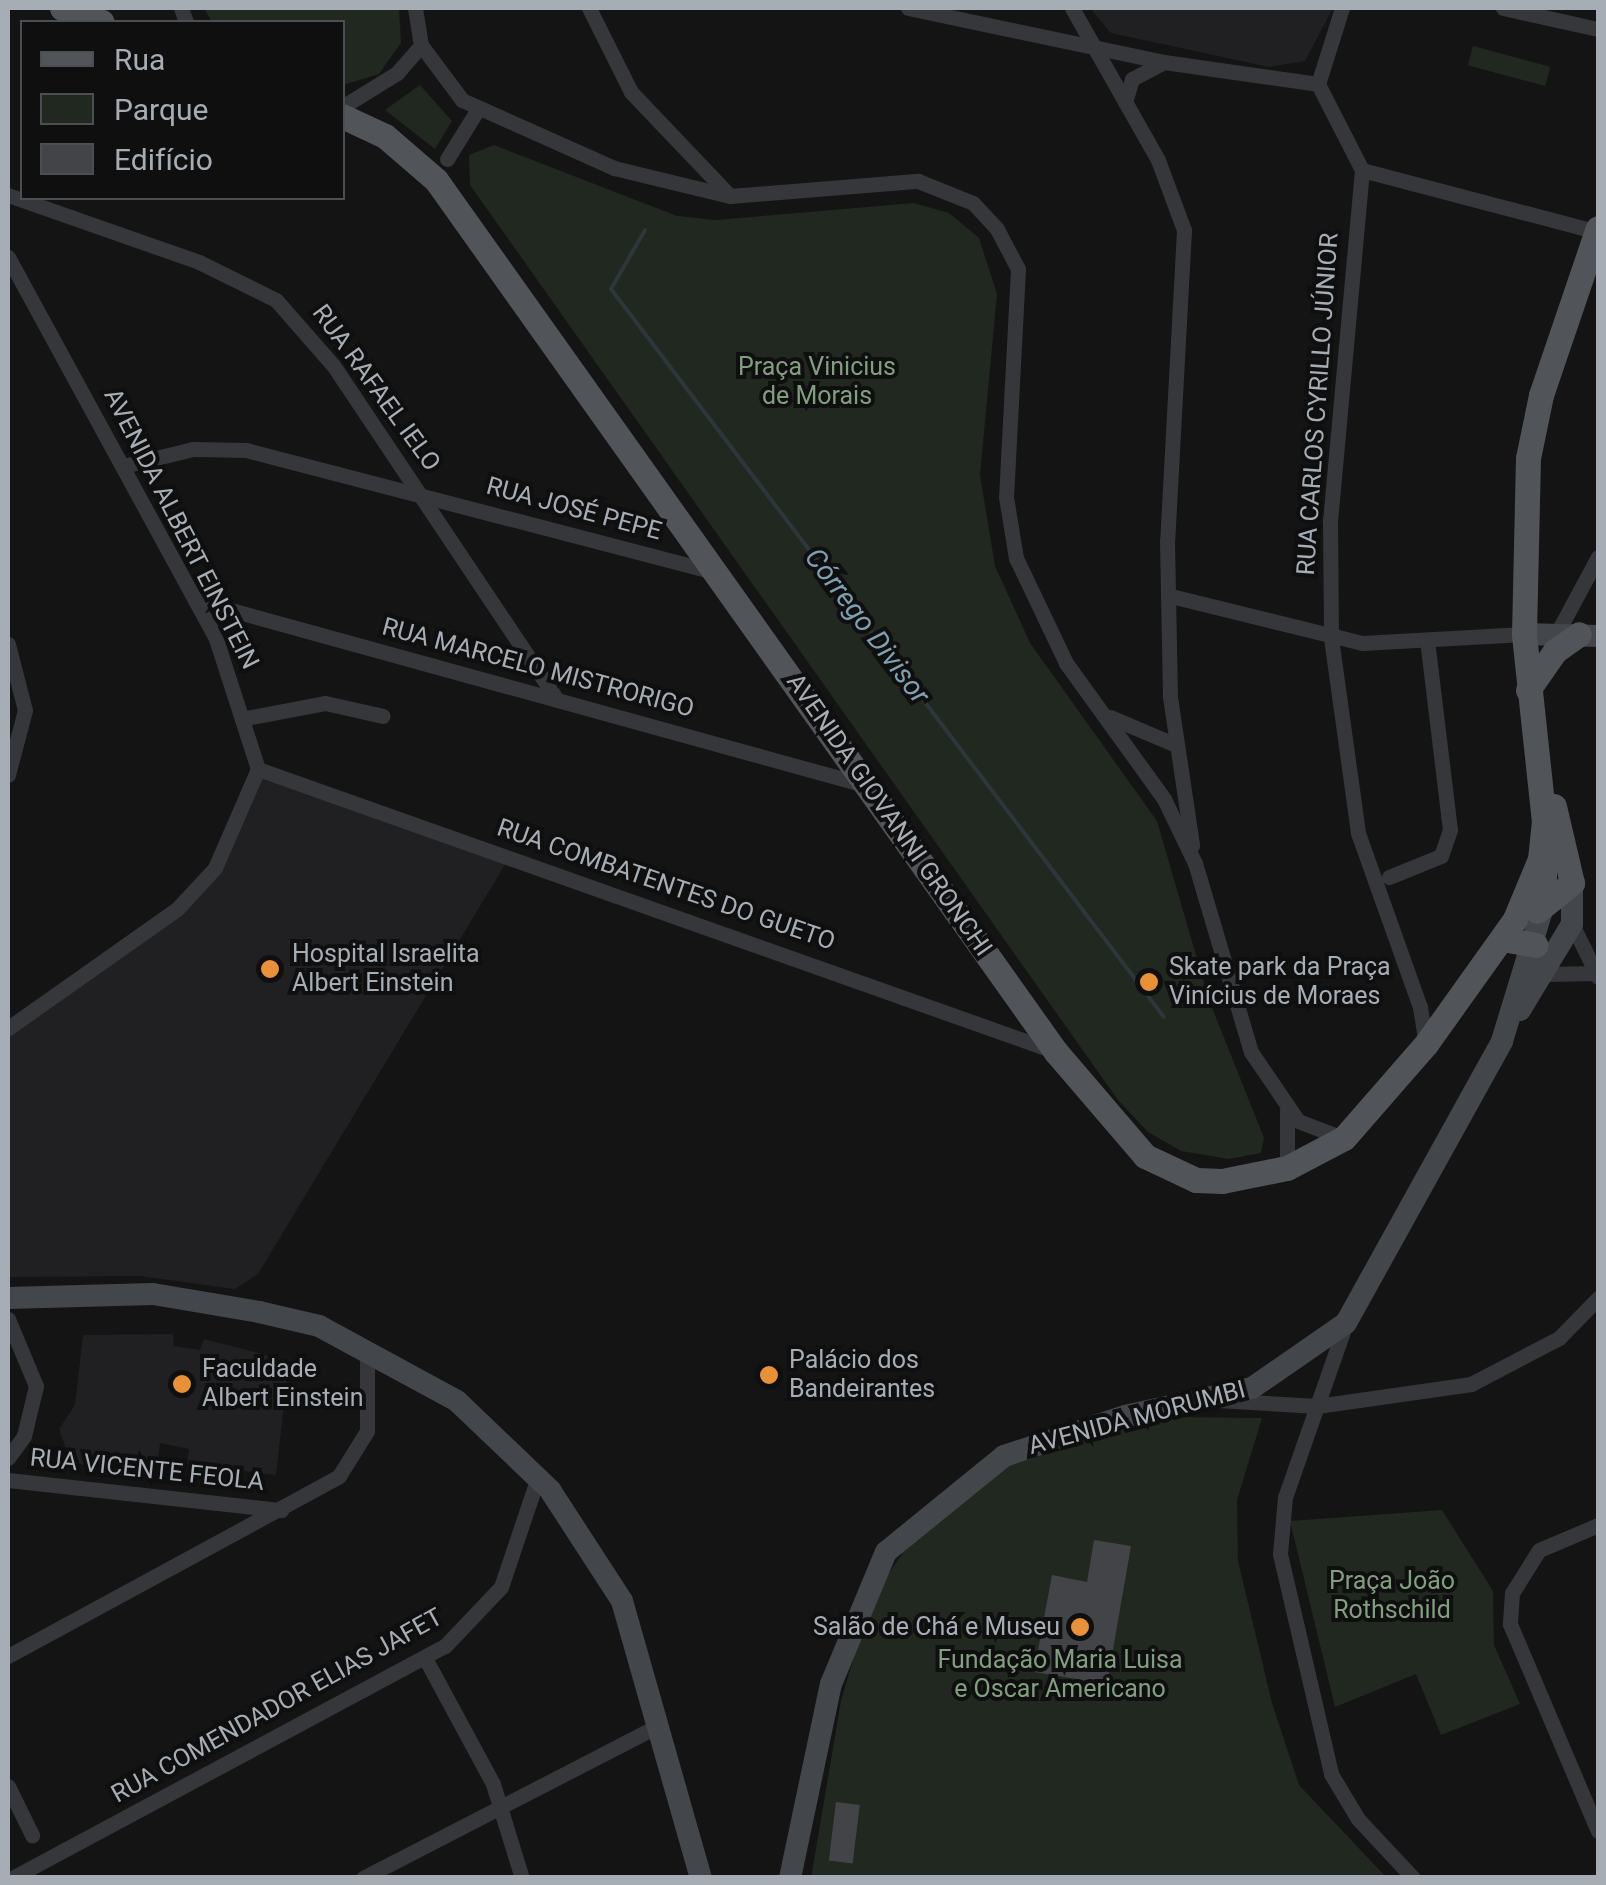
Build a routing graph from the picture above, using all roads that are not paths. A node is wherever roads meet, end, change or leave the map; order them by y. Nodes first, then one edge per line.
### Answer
1 (62, 8) edge
2 (415, 8) edge
3 (589, 8) edge
4 (908, 8) edge
5 (1342, 8) edge
6 (1503, 8) edge
7 (1075, 12) edge
8 (96, 20) edge
9 (1598, 30) edge
10 (1046, 37) junction
11 (421, 45) junction
12 (1096, 48) junction
13 (1164, 62) junction
14 (1318, 84) junction
15 (1125, 102) junction
16 (345, 105) edge
17 (478, 110) junction
18 (345, 117) edge
19 (447, 159) dead end
20 (1362, 170) junction
21 (730, 196) junction
22 (25, 200) edge
23 (1598, 231) edge
24 (8, 257) edge
25 (14, 286) edge
26 (123, 466) junction
27 (423, 494) junction
28 (1598, 557) edge
29 (720, 573) junction
30 (1171, 596) junction
31 (194, 600) junction
32 (1524, 634) junction
33 (1578, 634) edge
34 (1331, 638) junction
35 (1426, 640) junction
36 (8, 644) edge
37 (1528, 690) junction
38 (556, 700) junction
39 (383, 716) dead end
40 (1106, 716) junction
41 (246, 718) junction
42 (15, 741) edge
43 (1176, 745) junction
44 (258, 769) junction
45 (1540, 771) junction
46 (8, 775) edge
47 (868, 786) junction
48 (1544, 822) junction
49 (1195, 864) junction
50 (1389, 877) dead end
51 (1572, 883) junction
52 (1544, 904) junction
53 (1572, 924) junction
54 (1502, 940) junction
55 (1535, 945) junction
56 (1545, 974) junction
57 (1598, 975) edge
58 (1509, 1026) junction
59 (8, 1028) edge
60 (1426, 1044) junction
61 (1056, 1052) junction
62 (1287, 1110) junction
63 (1344, 1138) junction
64 (1288, 1168) junction
65 (8, 1298) edge
66 (1598, 1298) edge
67 (8, 1319) edge
68 (1346, 1323) junction
69 (367, 1350) junction
70 (1218, 1400) junction
71 (1318, 1406) junction
72 (8, 1458) edge
73 (538, 1477) junction
74 (8, 1480) edge
75 (281, 1510) junction
76 (1598, 1525) edge
77 (8, 1656) edge
78 (425, 1658) junction
79 (659, 1725) junction
80 (8, 1786) edge
81 (500, 1804) junction
82 (1598, 1831) edge
83 (32, 1835) dead end
84 (12, 1878) edge
85 (364, 1878) edge
86 (522, 1878) edge
87 (701, 1878) edge
88 (790, 1878) edge
89 (1413, 1878) edge

1 - 8 main road
2 - 11 street
3 - 21 street
4 - 10 street
5 - 14 street
6 - 9 street
7 - 10 street
7 - 12 street
10 - 12 street
11 - 16 street
11 - 17 street
12 - 13 street
12 - 15 street
13 - 14 street
13 - 15 street
14 - 20 street
15 - 30 street
17 - 19 street
17 - 21 street
18 - 29 main road, AVENIDA GIOVANNI GRONCHI
20 - 23 street
20 - 34 street, RUA CARLOS CYRILLO JÚNIOR
21 - 40 street
22 - 27 street, RUA RAFAEL IELO
23 - 32 main road, AVENIDA MORUMBI
24 - 25 street, AVENIDA ALBERT EINSTEIN
25 - 26 street, AVENIDA ALBERT EINSTEIN
26 - 27 street, RUA JOSÉ PEPE
26 - 31 street, AVENIDA ALBERT EINSTEIN
27 - 29 street, RUA JOSÉ PEPE
27 - 38 street, RUA RAFAEL IELO
28 - 33 street
29 - 47 main road, AVENIDA GIOVANNI GRONCHI
30 - 34 street
30 - 43 street
31 - 38 street, RUA MARCELO MISTRORIGO
31 - 41 street, AVENIDA ALBERT EINSTEIN
32 - 33 main road
32 - 35 street
32 - 37 main road, AVENIDA MORUMBI
33 - 37 main road
34 - 35 street
34 - 60 street, RUA CARLOS CYRILLO JÚNIOR
35 - 50 street
36 - 42 street
37 - 45 main road, AVENIDA MORUMBI
38 - 47 street, RUA MARCELO MISTRORIGO
39 - 41 street
40 - 43 street
40 - 49 street
41 - 44 street, AVENIDA ALBERT EINSTEIN
42 - 46 street
43 - 49 street
44 - 59 street
44 - 61 street, RUA COMBATENTES DO GUETO
45 - 48 main road, AVENIDA MORUMBI
45 - 51 main road, AVENIDA MORUMBI
47 - 61 main road, AVENIDA GIOVANNI GRONCHI
48 - 52 main road, AVENIDA MORUMBI
48 - 54 main road, AVENIDA GIOVANNI GRONCHI
49 - 62 street
51 - 52 main road, AVENIDA GIOVANNI GRONCHI
51 - 53 main road, AVENIDA MORUMBI
52 - 54 main road, AVENIDA GIOVANNI GRONCHI
52 - 55 main road, AVENIDA MORUMBI
53 - 56 main road, AVENIDA MORUMBI
53 - 57 street
54 - 55 main road
54 - 60 main road, AVENIDA GIOVANNI GRONCHI
55 - 58 main road, AVENIDA MORUMBI
56 - 57 street
56 - 58 main road, AVENIDA MORUMBI
58 - 68 main road, AVENIDA MORUMBI
60 - 63 main road, AVENIDA GIOVANNI GRONCHI
61 - 64 main road, AVENIDA GIOVANNI GRONCHI
62 - 63 street
62 - 64 street
63 - 64 main road, AVENIDA GIOVANNI GRONCHI
65 - 69 main road
66 - 71 street
67 - 72 street
68 - 70 main road, AVENIDA MORUMBI
68 - 71 street
69 - 73 main road
69 - 75 street
70 - 71 street
70 - 88 main road, AVENIDA MORUMBI
71 - 89 street
73 - 78 street, RUA COMENDADOR ELIAS JAFET
73 - 79 main road
74 - 75 street, RUA VICENTE FEOLA
75 - 77 street
76 - 82 street
78 - 81 street
78 - 84 street, RUA COMENDADOR ELIAS JAFET
79 - 81 street
79 - 87 main road
80 - 83 street
81 - 85 street
81 - 86 street

